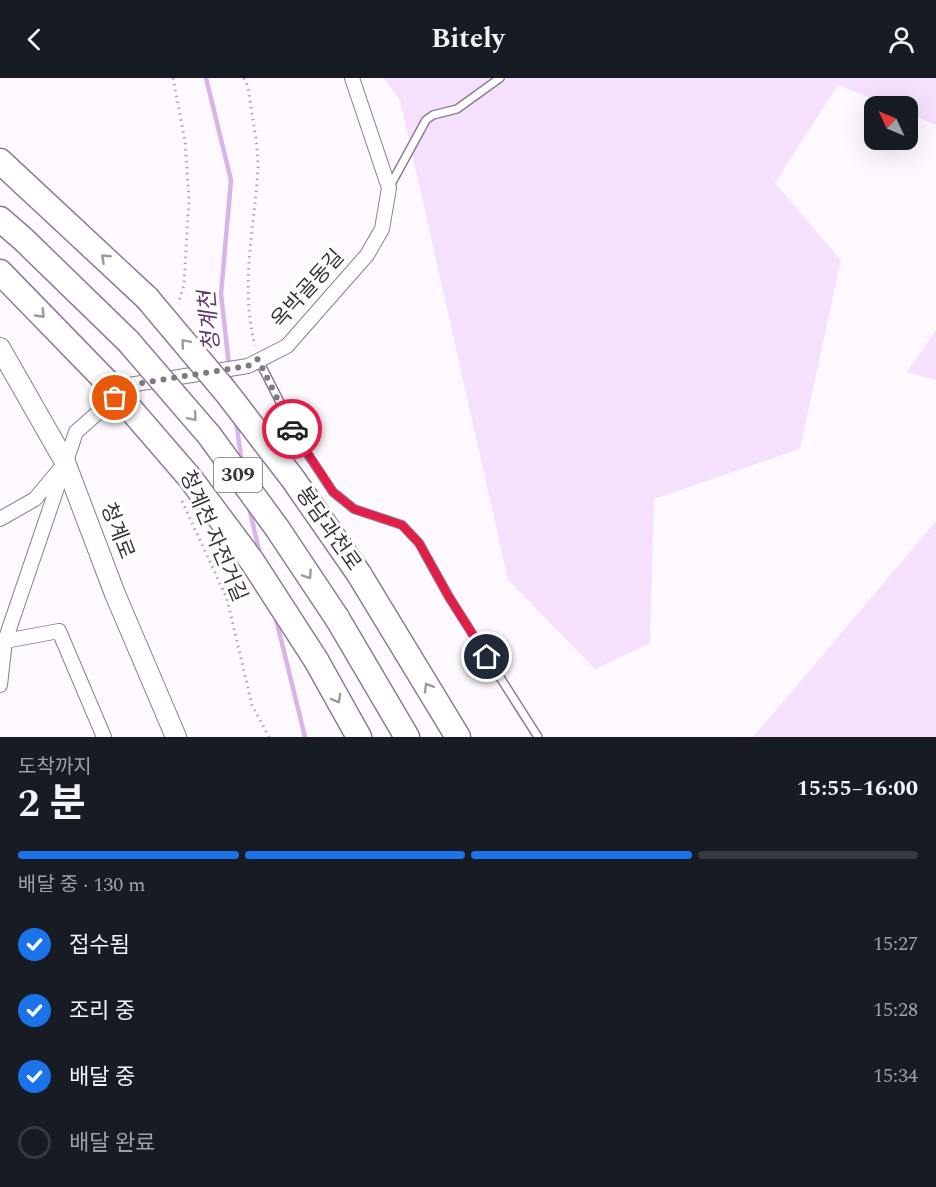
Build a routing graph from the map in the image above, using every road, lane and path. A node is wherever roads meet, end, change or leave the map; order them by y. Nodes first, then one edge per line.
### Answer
1 (172, 78) edge
2 (244, 78) edge
3 (352, 78) edge
4 (501, 78) edge
5 (0, 161) edge
6 (388, 188) junction
7 (0, 219) edge
8 (0, 272) edge
9 (177, 305) dead end
10 (0, 348) edge
11 (253, 363) junction
12 (119, 384) junction
13 (65, 462) junction
14 (178, 492) dead end
15 (0, 519) edge
16 (5, 641) junction
17 (0, 685) edge
18 (458, 736) edge
19 (104, 737) edge
20 (176, 737) edge
21 (269, 737) edge
22 (359, 737) edge
23 (407, 737) edge
24 (538, 737) edge

1 - 9 path
2 - 11 path
3 - 6 street, 옥박골동길
4 - 6 lane
18 -> 5 highway, 봉담과천로 / 309, bridge
6 - 11 street, 옥박골동길
7 -> 23 highway, 봉담과천로 / 309, bridge
8 -> 12 highway
10 - 13 street, 청계로
11 - 12 street, 옥박골동길, bridge
11 - 24 lane
12 - 13 street
12 -> 22 highway, bridge
13 - 15 street
13 - 16 street
13 - 20 street, 청계로
14 - 21 path, 청계천 자전거길
16 - 17 street
16 - 19 street

